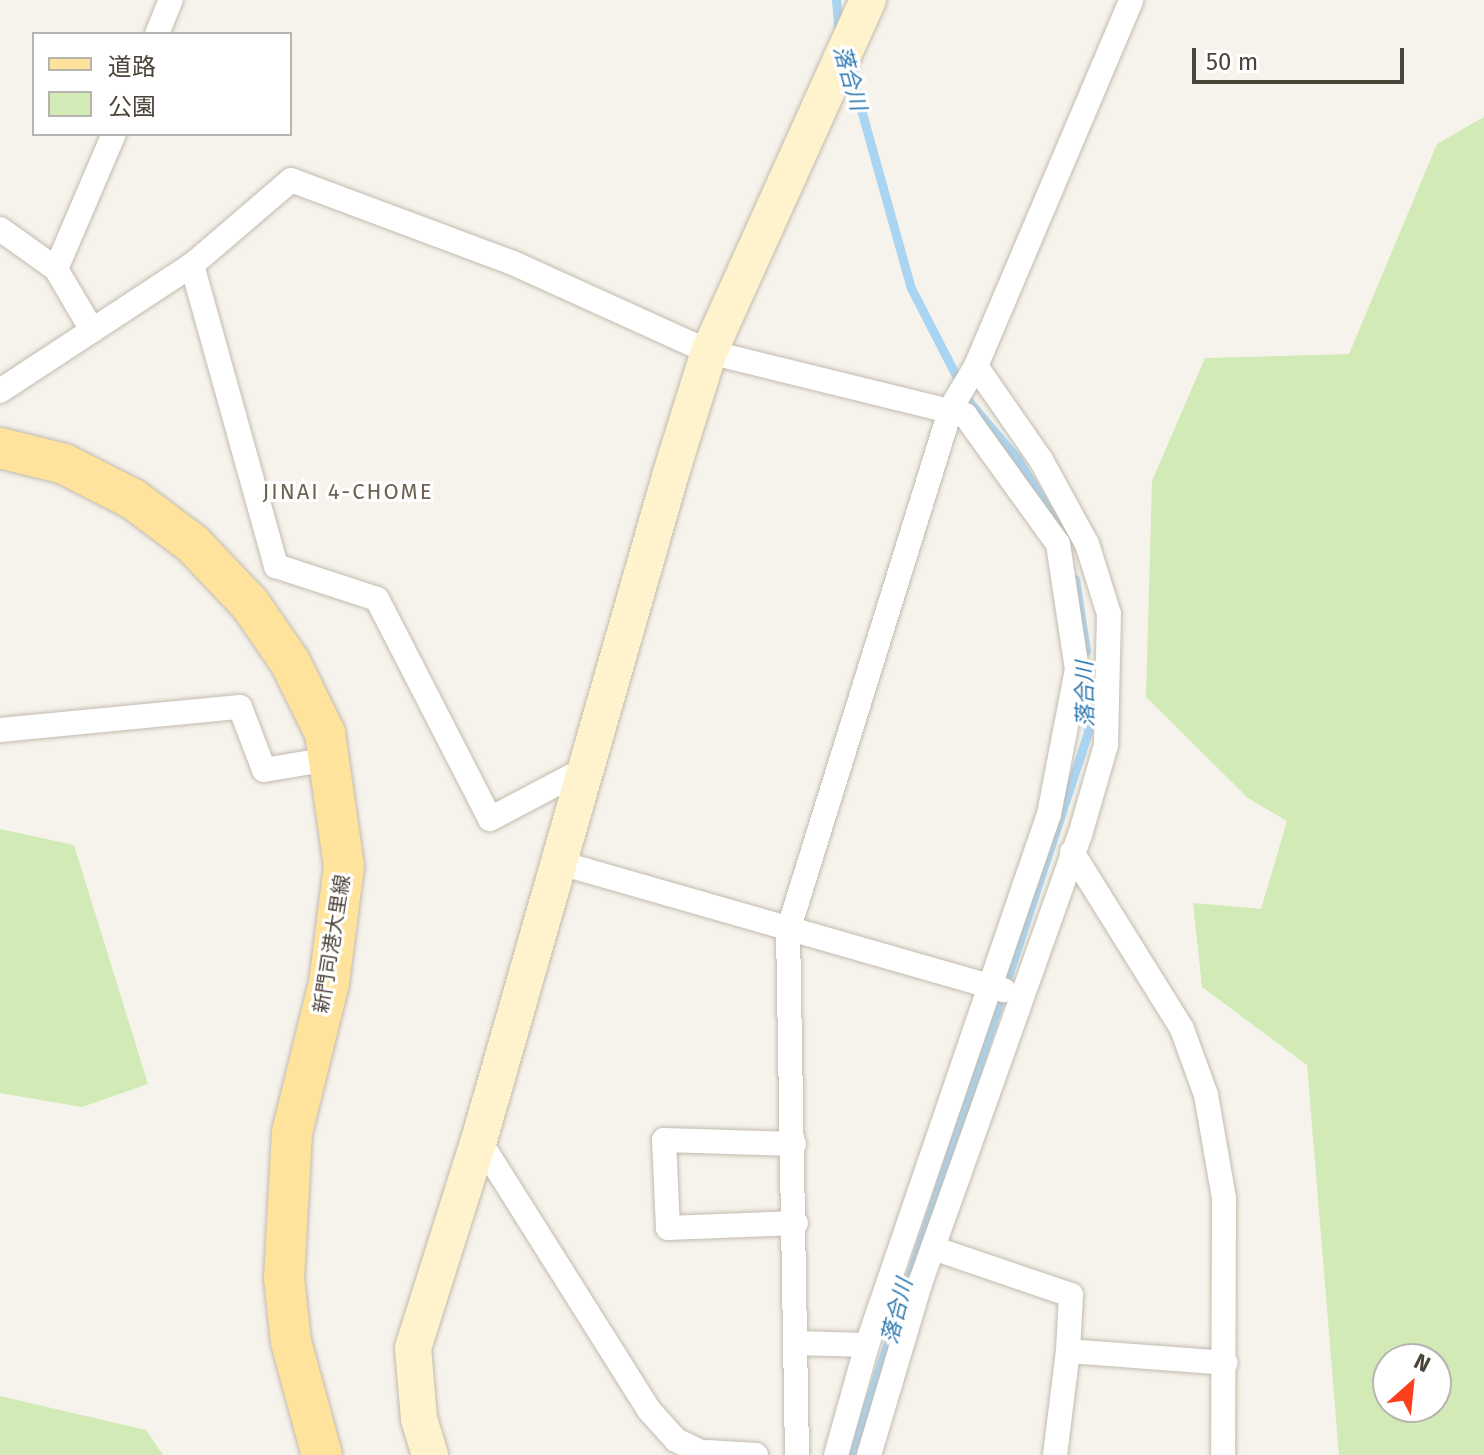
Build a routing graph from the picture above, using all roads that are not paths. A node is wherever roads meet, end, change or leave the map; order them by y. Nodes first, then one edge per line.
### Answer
1 (171, 0) edge
2 (868, 0) edge
3 (1131, 0) edge
4 (158, 32) edge
5 (113, 136) edge
6 (0, 229) edge
7 (192, 265) junction
8 (56, 269) junction
9 (92, 330) junction
10 (709, 352) junction
11 (976, 366) junction
12 (0, 391) edge
13 (951, 408) junction
14 (0, 448) edge
15 (0, 730) edge
16 (330, 759) junction
17 (583, 770) junction
18 (1072, 852) junction
19 (557, 862) junction
20 (788, 931) junction
21 (989, 986) junction
22 (1022, 995) junction
23 (479, 1140) junction
24 (794, 1144) junction
25 (796, 1223) junction
26 (933, 1248) junction
27 (796, 1343) junction
28 (867, 1345) junction
29 (1068, 1351) junction
30 (1226, 1363) junction
31 (707, 1453) edge
32 (322, 1455) edge
33 (430, 1455) edge
34 (756, 1455) edge
35 (797, 1455) edge
36 (836, 1455) edge
37 (869, 1455) edge
38 (1055, 1455) edge
39 (1223, 1455) edge

1 - 4 street
2 - 10 street
3 - 11 street
5 - 8 street
6 - 8 street
7 - 9 street
7 - 10 street
7 - 17 street
8 - 9 street
9 - 12 street
10 - 13 street
10 - 17 street
11 - 13 street
11 - 18 street
13 - 20 street
13 - 21 street
14 - 16 main road, 新門司港大里線
15 - 16 street
16 - 32 main road, 新門司港大里線
17 - 19 street
18 - 22 street
18 - 30 street
19 - 20 street
19 - 23 street
20 - 21 street
20 - 24 street
21 - 22 street
21 - 28 street
22 - 26 street
23 - 31 street
23 - 33 street
24 - 25 street
24 - 25 street
25 - 27 street
26 - 29 street
26 - 37 street
27 - 28 street
27 - 35 street
28 - 36 street
29 - 30 street
29 - 38 street
30 - 39 street
31 - 34 street

